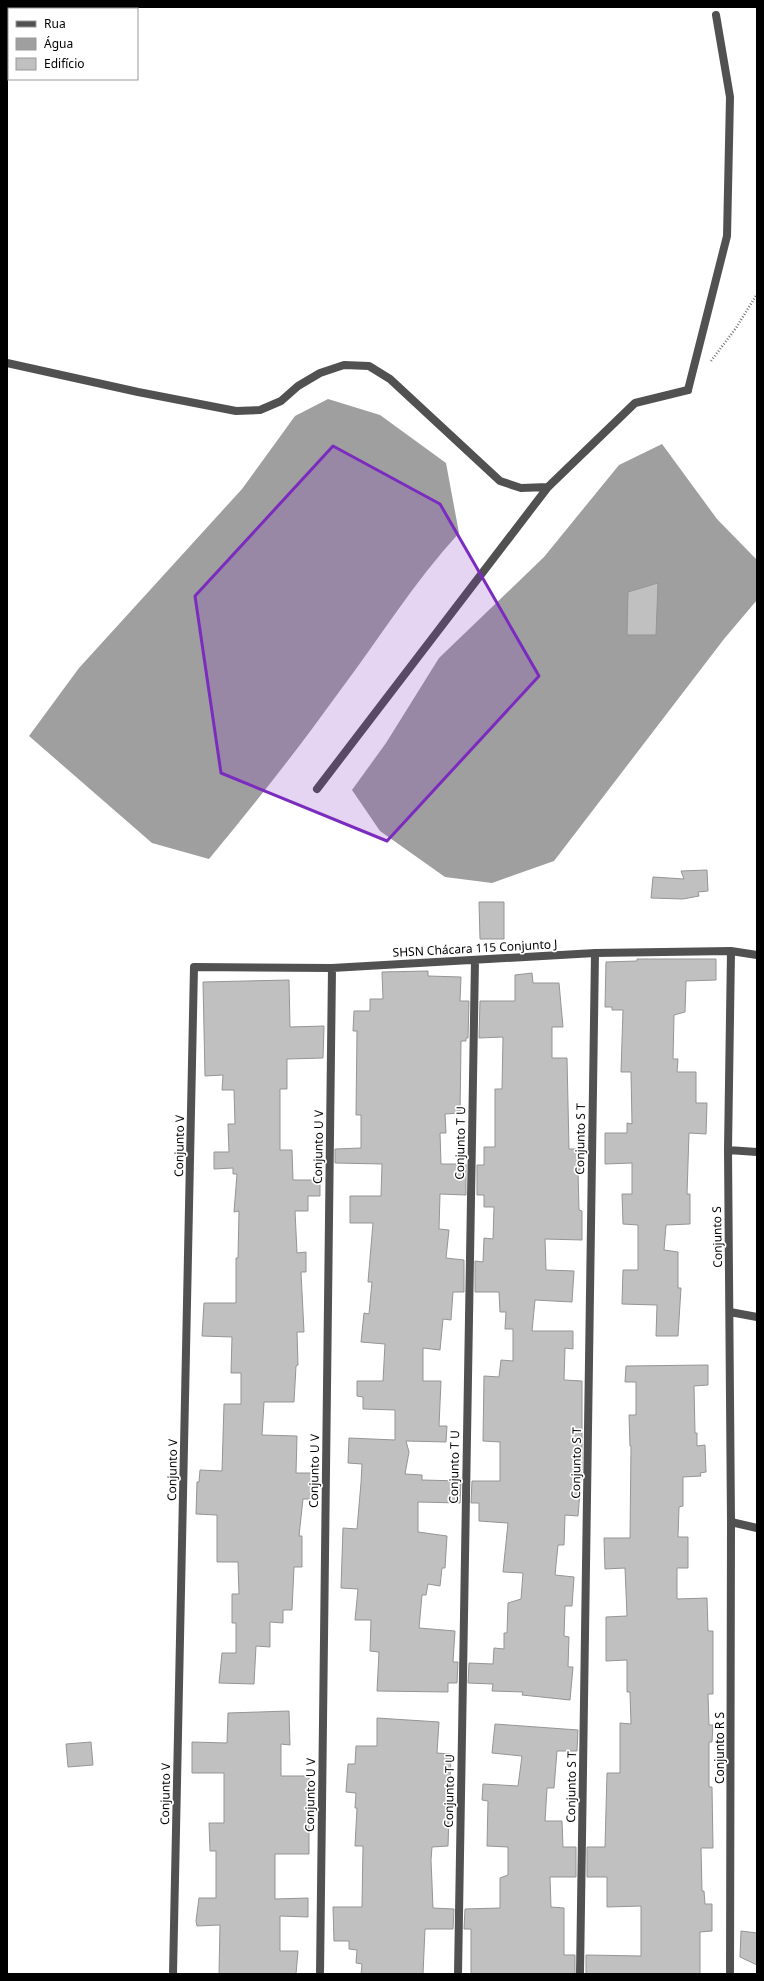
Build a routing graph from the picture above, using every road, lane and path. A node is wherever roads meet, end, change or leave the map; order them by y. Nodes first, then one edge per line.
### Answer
1 (716, 14) dead end
2 (757, 294) edge
3 (7, 363) edge
4 (708, 365) dead end
5 (548, 487) junction
6 (317, 789) dead end
7 (731, 951) junction
8 (595, 952) junction
9 (757, 955) edge
10 (475, 960) junction
11 (194, 967) joint
12 (332, 968) junction
13 (728, 1150) junction
14 (757, 1152) edge
15 (730, 1312) junction
16 (757, 1317) edge
17 (731, 1522) junction
18 (757, 1528) edge
19 (173, 1974) edge
20 (320, 1974) edge
21 (458, 1974) edge
22 (580, 1974) edge
23 (730, 1974) edge

1 - 5 street
2 - 4 path
3 - 5 street
5 - 6 street
7 - 8 street, SHSN Chácara 115 Conjunto J
7 - 9 street, SHSN Chácara 115 Conjunto J
7 - 13 street, Conjunto S
8 - 10 street, SHSN Chácara 115 Conjunto J
8 - 22 street, Conjunto S T
10 - 12 street, SHSN Chácara 115 Conjunto J
10 - 21 street, Conjunto T U
11 - 12 street, SHSN Chácara 115 Conjunto J
11 - 19 street, Conjunto V
12 - 20 street, Conjunto U V
13 - 14 street
13 - 15 street, Conjunto S
15 - 16 street
15 - 17 street, Conjunto S
17 - 18 street
17 - 23 street, Conjunto R S

